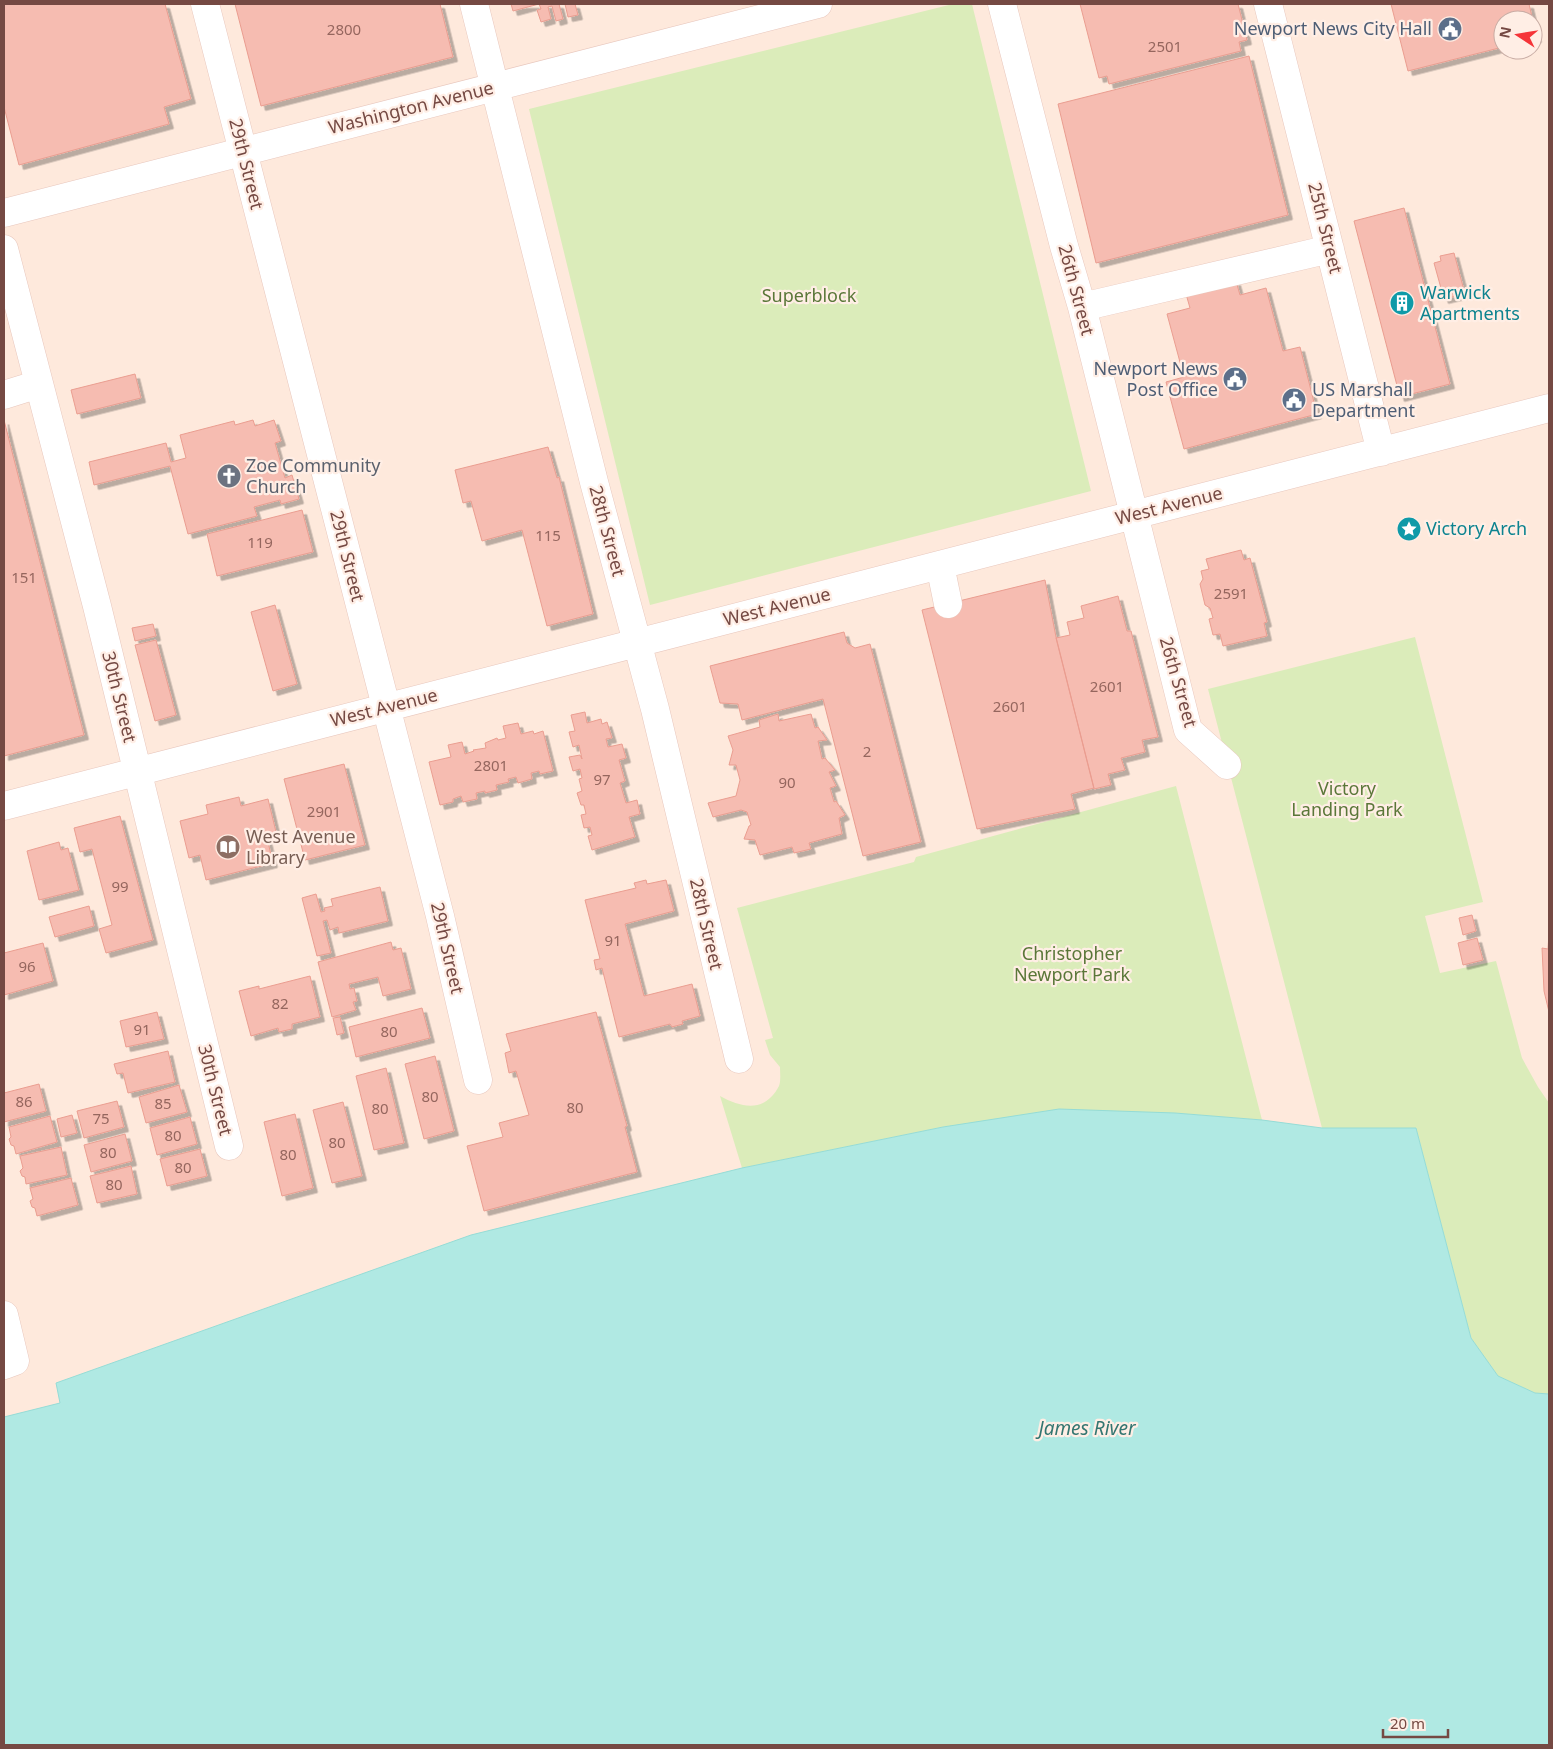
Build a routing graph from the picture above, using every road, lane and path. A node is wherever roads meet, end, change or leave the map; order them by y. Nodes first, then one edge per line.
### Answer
1 (205, 4) edge
2 (474, 4) edge
3 (818, 4) edge
4 (1002, 4) edge
5 (1268, 4) edge
6 (735, 14) edge
7 (494, 86) junction
8 (243, 151) junction
9 (4, 213) edge
10 (4, 248) edge
11 (1330, 249) junction
12 (1082, 308) junction
13 (39, 384) junction
14 (4, 395) edge
15 (1549, 408) edge
16 (1381, 452) junction
17 (1135, 515) junction
18 (940, 565) junction
19 (948, 604) dead end
20 (637, 643) junction
21 (386, 707) junction
22 (1227, 765) dead end
23 (137, 771) junction
24 (4, 806) edge
25 (739, 1059) dead end
26 (478, 1080) dead end
27 (229, 1146) dead end
28 (4, 1316) edge
29 (4, 1364) edge

1 - 8 street, 29th Street
2 - 7 street, 28th Street
3 - 6 street, Washington Avenue
4 - 12 street, 26th Street
5 - 11 street, 25th Street
6 - 7 street, Washington Avenue
7 - 8 street, Washington Avenue
7 - 20 street, 28th Street
8 - 9 street, Washington Avenue
8 - 21 street, 29th Street
10 - 13 street, 30th Street
11 - 12 street
11 - 16 street, 25th Street
12 - 17 street, 26th Street
13 - 14 street
13 - 23 street, 30th Street
15 - 16 street, West Avenue
16 - 17 street, West Avenue
17 - 18 street, West Avenue
17 - 22 street, 26th Street
18 - 19 street
18 - 20 street, West Avenue
20 - 21 street, West Avenue
20 - 25 street, 28th Street
21 - 23 street, West Avenue
21 - 26 street, 29th Street
23 - 24 street, West Avenue
23 - 27 street, 30th Street
28 - 29 street

